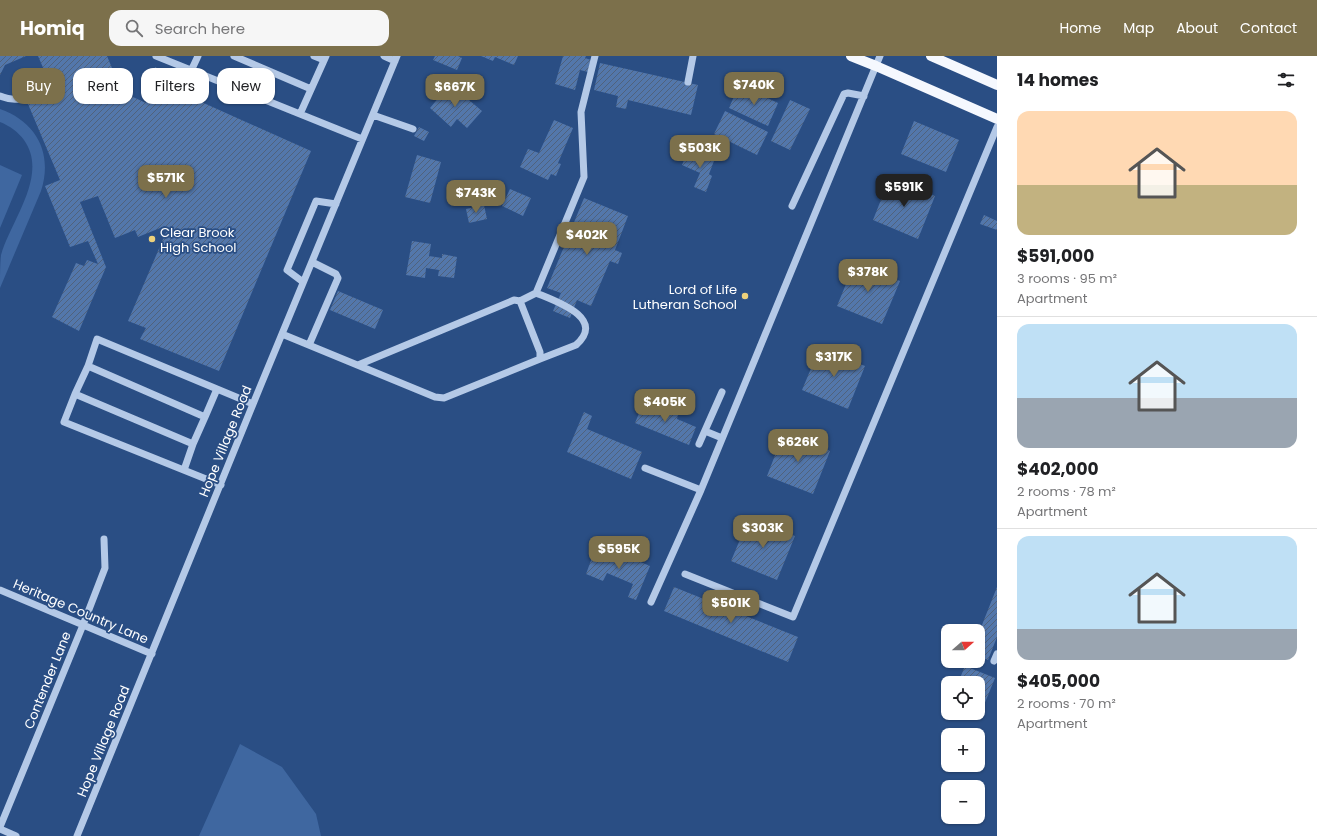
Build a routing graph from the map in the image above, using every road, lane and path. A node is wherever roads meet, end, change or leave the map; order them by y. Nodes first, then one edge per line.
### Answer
1 (156, 56) edge
2 (198, 56) edge
3 (234, 56) edge
4 (314, 56) edge
5 (384, 56) edge
6 (595, 56) edge
7 (693, 56) edge
8 (851, 56) edge
9 (931, 56) edge
10 (325, 58) edge
11 (396, 59) edge
12 (947, 59) edge
13 (878, 61) edge
14 (184, 68) edge
15 (192, 68) edge
16 (209, 78) edge
17 (688, 82) dead end
18 (997, 85) edge
19 (312, 89) junction
20 (0, 96) edge
21 (864, 96) junction
22 (12, 100) edge
23 (300, 114) junction
24 (373, 115) junction
25 (997, 119) edge
26 (997, 127) edge
27 (413, 129) dead end
28 (362, 139) junction
29 (336, 204) junction
30 (792, 206) dead end
31 (312, 262) junction
32 (303, 282) junction
33 (536, 293) junction
34 (520, 301) junction
35 (282, 334) junction
36 (309, 345) junction
37 (540, 359) junction
38 (358, 365) junction
39 (88, 366) junction
40 (217, 389) junction
41 (722, 392) dead end
42 (75, 394) junction
43 (253, 404) junction
44 (205, 417) junction
45 (705, 431) junction
46 (722, 438) junction
47 (194, 444) junction
48 (699, 444) dead end
49 (645, 468) dead end
50 (184, 470) junction
51 (221, 485) junction
52 (701, 490) junction
53 (104, 539) dead end
54 (685, 574) dead end
55 (0, 590) edge
56 (651, 602) dead end
57 (83, 625) junction
58 (152, 654) junction
59 (997, 654) edge
60 (994, 661) dead end
61 (0, 828) edge
62 (16, 836) edge
63 (77, 836) edge

1 - 14 street
2 - 15 street
3 - 19 street
4 - 10 street
5 - 11 street
6 - 33 street
7 - 17 street
8 - 13 main road
9 - 12 main road
10 - 19 street
11 - 24 street, Hope Village Road
12 - 18 main road
13 - 21 street
13 - 25 main road
16 - 23 street
19 - 23 street
20 - 22 street
21 - 30 street
21 - 46 street
23 - 28 street
24 - 27 street
24 - 28 street, Hope Village Road
26 - 54 street
28 - 29 street, Hope Village Road
29 - 31 street, Hope Village Road
29 - 32 street
31 - 32 street, Hope Village Road
31 - 36 street
32 - 35 street, Hope Village Road
33 - 34 street
33 - 37 street
34 - 37 street
34 - 38 street
35 - 36 street
35 - 43 street, Hope Village Road
36 - 38 street
37 - 38 street
39 - 40 street
39 - 42 street
39 - 44 street
40 - 43 street
40 - 44 street
41 - 45 street
42 - 47 street
42 - 50 street
43 - 51 street, Hope Village Road
44 - 47 street
45 - 46 street
45 - 48 street
46 - 52 street
47 - 50 street
49 - 52 street
50 - 51 street
51 - 58 street, Hope Village Road
52 - 56 street
53 - 57 street, Contender Lane
55 - 57 street, Heritage Country Lane
57 - 58 street, Heritage Country Lane
57 - 61 street, Contender Lane
58 - 63 street, Hope Village Road
59 - 60 street
61 - 62 street

